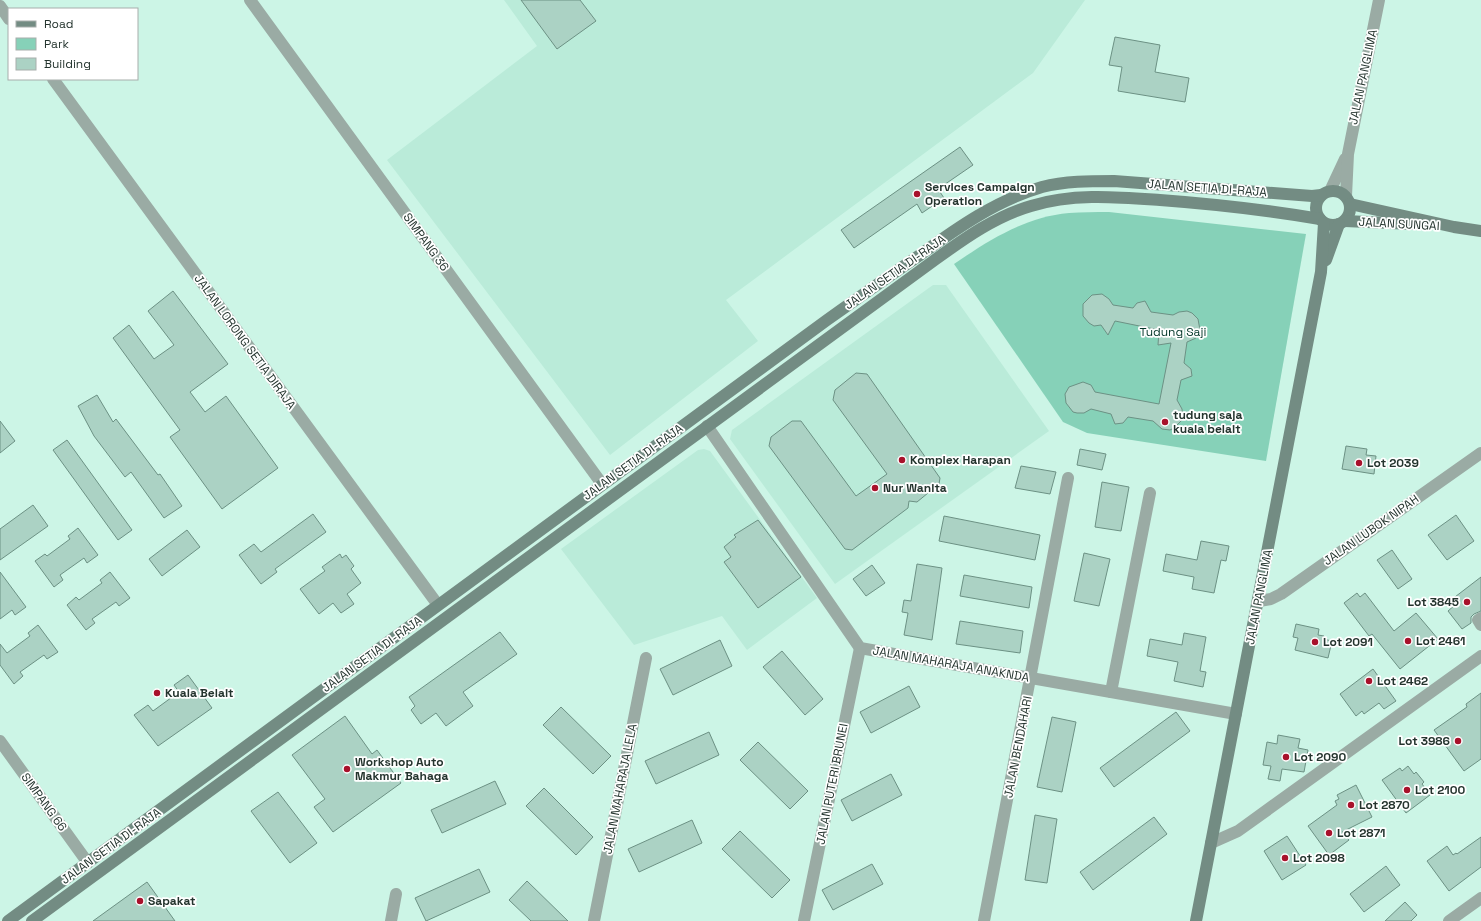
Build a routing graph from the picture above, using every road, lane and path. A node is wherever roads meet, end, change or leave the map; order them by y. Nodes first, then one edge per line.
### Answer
1 (250, 0) edge
2 (1379, 0) edge
3 (0, 6) edge
4 (8, 18) edge
5 (54, 80) edge
6 (1348, 154) junction
7 (1325, 193) junction
8 (1348, 200) junction
9 (1322, 221) junction
10 (1342, 222) junction
11 (1454, 227) junction
12 (1481, 231) edge
13 (1321, 272) junction
14 (707, 426) junction
15 (1481, 453) edge
16 (1068, 478) dead end
17 (602, 484) junction
18 (1150, 493) dead end
19 (1259, 601) junction
20 (438, 605) junction
21 (1481, 618) edge
22 (1481, 624) edge
23 (860, 648) junction
24 (1481, 656) edge
25 (646, 658) dead end
26 (1031, 679) junction
27 (1111, 692) junction
28 (1236, 714) junction
29 (0, 741) edge
30 (1211, 843) junction
31 (88, 862) junction
32 (396, 894) dead end
33 (1481, 898) edge
34 (8, 921) edge
35 (32, 921) edge
36 (391, 921) edge
37 (594, 921) edge
38 (804, 921) edge
39 (984, 921) edge
40 (1196, 921) edge
41 (1449, 921) edge

1 - 17 street, SIMPANG 36
2 - 6 street, JALAN PANGLIMA
3 - 4 street
5 - 20 street, JALAN LORONG SETIA DIRAJA
6 - 7 street, JALAN PANGLIMA
6 - 8 street, JALAN PANGLIMA
7 - 8 main road
7 - 9 main road
7 - 17 main road, JALAN SETIA DI-RAJA
8 - 10 main road
8 - 11 main road, JALAN SUNGAI
9 - 10 main road
9 - 13 main road, JALAN PANGLIMA
9 - 14 main road, JALAN SETIA DI-RAJA
10 - 11 main road, JALAN SUNGAI
10 - 13 main road, JALAN PANGLIMA
11 - 12 main road, JALAN SUNGAI
13 - 19 main road, JALAN PANGLIMA
14 - 23 street, JALAN MAHARAJA ANAKNDA
14 - 35 main road, JALAN SETIA DI-RAJA
15 - 19 street, JALAN LUBOK NIPAH
16 - 26 street, JALAN BENDAHARI
17 - 20 main road, JALAN SETIA DI-RAJA
18 - 27 street
19 - 28 main road, JALAN PANGLIMA
20 - 31 main road, JALAN SETIA DI-RAJA
21 - 22 street
23 - 26 street, JALAN MAHARAJA ANAKNDA
23 - 38 street, JALAN PUTERI BRUNEI
24 - 30 street
25 - 37 street, JALAN MAHARAJA LELA
26 - 27 street, JALAN MAHARAJA ANAKNDA
26 - 39 street, JALAN BENDAHARI
27 - 28 street, JALAN MAHARAJA ANAKNDA
28 - 30 main road, JALAN PANGLIMA
29 - 31 street, SIMPANG 66
30 - 40 main road, JALAN PANGLIMA
31 - 34 main road, JALAN SETIA DI-RAJA
32 - 36 street
33 - 41 street

